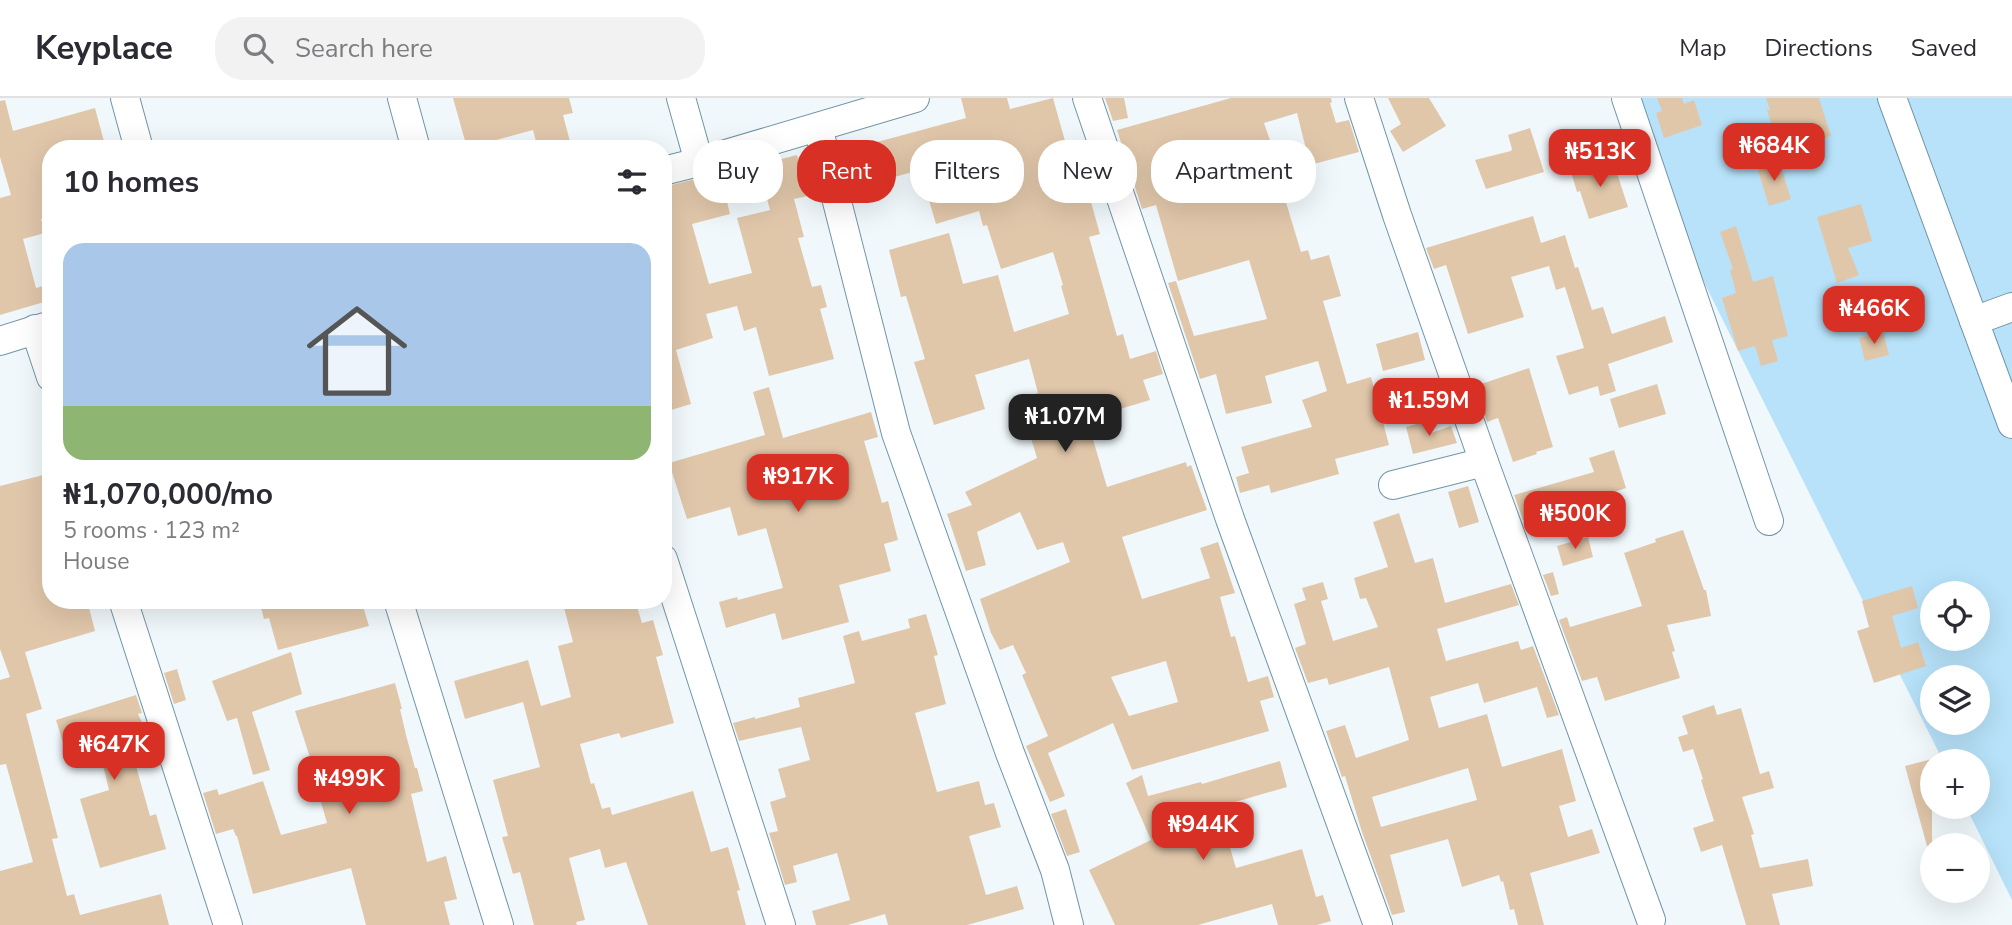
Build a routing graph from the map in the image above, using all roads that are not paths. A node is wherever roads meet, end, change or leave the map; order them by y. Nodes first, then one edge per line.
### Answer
1 (125, 98) edge
2 (402, 98) edge
3 (681, 98) edge
4 (915, 98) edge
5 (1087, 98) edge
6 (1359, 98) edge
7 (1626, 98) edge
8 (1892, 98) edge
9 (818, 127) junction
10 (137, 140) edge
11 (414, 140) edge
12 (775, 140) edge
13 (693, 141) edge
14 (693, 164) edge
15 (672, 169) edge
16 (2012, 307) edge
17 (1974, 321) junction
18 (42, 327) edge
19 (0, 341) edge
20 (2012, 424) edge
21 (1484, 462) junction
22 (1393, 485) dead end
23 (1769, 521) dead end
24 (672, 586) edge
25 (126, 609) edge
26 (401, 609) edge
27 (1651, 920) dead end
28 (228, 925) edge
29 (499, 925) edge
30 (780, 925) edge
31 (1069, 925) edge
32 (1378, 925) edge

1 - 10 street
2 - 11 street
3 - 13 street
4 - 9 street
5 - 32 street
6 - 21 street
7 - 23 street
8 - 17 street
9 - 12 street
9 - 31 street
14 - 15 street
16 - 17 street
17 - 20 street
18 - 19 street
21 - 22 street
21 - 27 street
24 - 30 street
25 - 28 street
26 - 29 street

